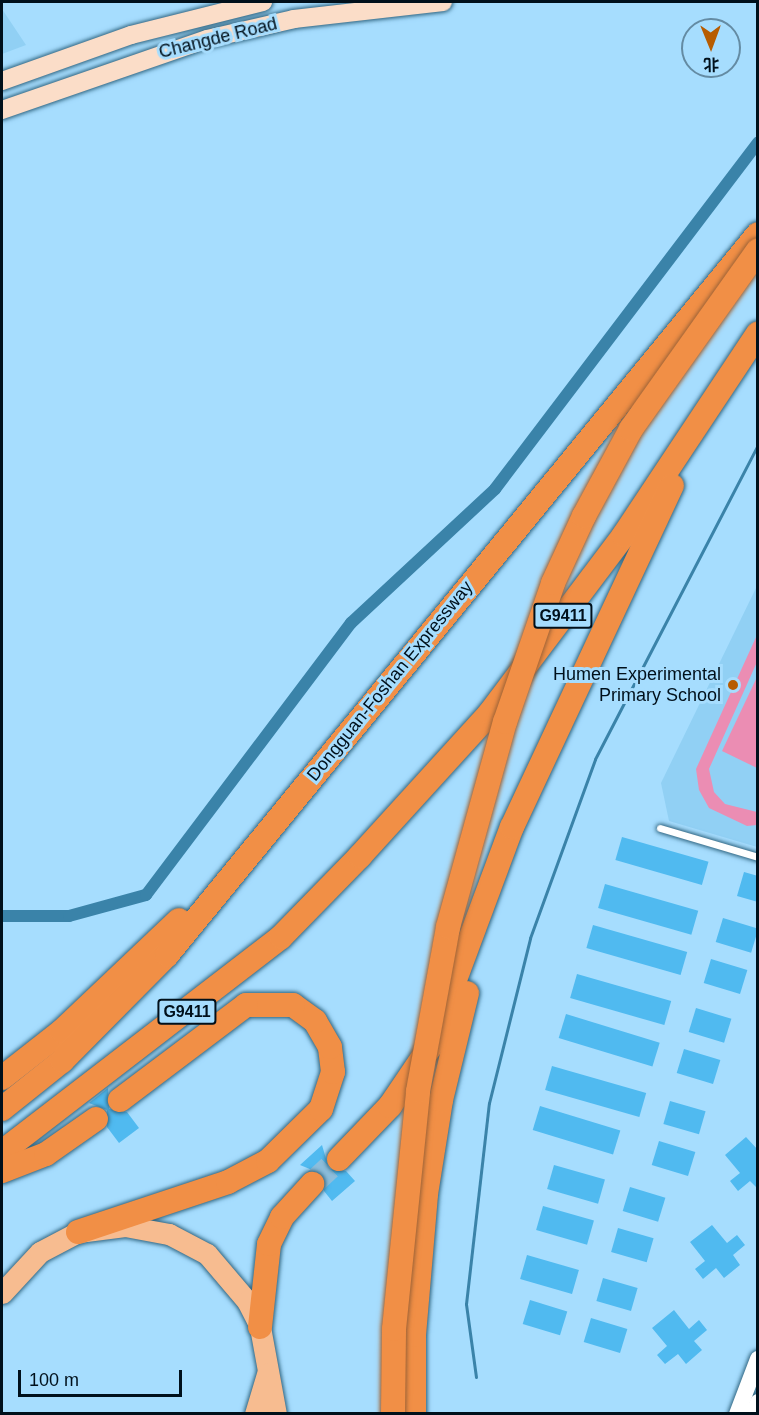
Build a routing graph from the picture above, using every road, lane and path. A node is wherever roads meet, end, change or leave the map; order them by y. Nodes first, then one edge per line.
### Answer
1 (263, 2) edge
2 (443, 2) edge
3 (2, 81) edge
4 (2, 110) edge
5 (758, 234) edge
6 (758, 250) edge
7 (758, 333) edge
8 (742, 357) junction
9 (557, 733) junction
10 (660, 828) dead end
11 (758, 857) edge
12 (242, 861) junction
13 (2, 1078) edge
14 (120, 1101) dead end
15 (2, 1109) edge
16 (96, 1119) dead end
17 (2, 1152) edge
18 (339, 1159) tunnel mouth
19 (2, 1171) edge
20 (312, 1184) tunnel mouth
21 (78, 1232) junction
22 (21, 1267) junction
23 (2, 1282) edge
24 (2, 1293) edge
25 (260, 1328) junction
26 (758, 1359) edge
27 (268, 1373) junction
28 (758, 1402) edge
29 (255, 1413) edge
30 (276, 1413) edge
31 (393, 1413) edge
32 (414, 1413) edge
33 (737, 1413) edge
34 (753, 1413) edge

1 - 3 main road, Changde Road
2 - 4 main road, Changde Road
5 - 12 highway, Dongguan-Foshan Expressway / G9411
6 - 31 highway, bridge
7 - 8 highway, G9411
8 - 9 highway, G9411
8 - 17 highway, G9411
9 - 18 highway
9 - 32 highway
10 - 11 lane
12 - 13 highway
12 - 15 highway, Dongguan-Foshan Expressway / G9411
14 - 21 highway
16 - 19 highway
20 - 25 highway
21 - 22 main road
21 - 25 main road
22 - 23 main road
22 - 24 main road
25 - 27 main road
26 - 33 street
27 - 29 main road
27 - 30 main road
28 - 34 street

